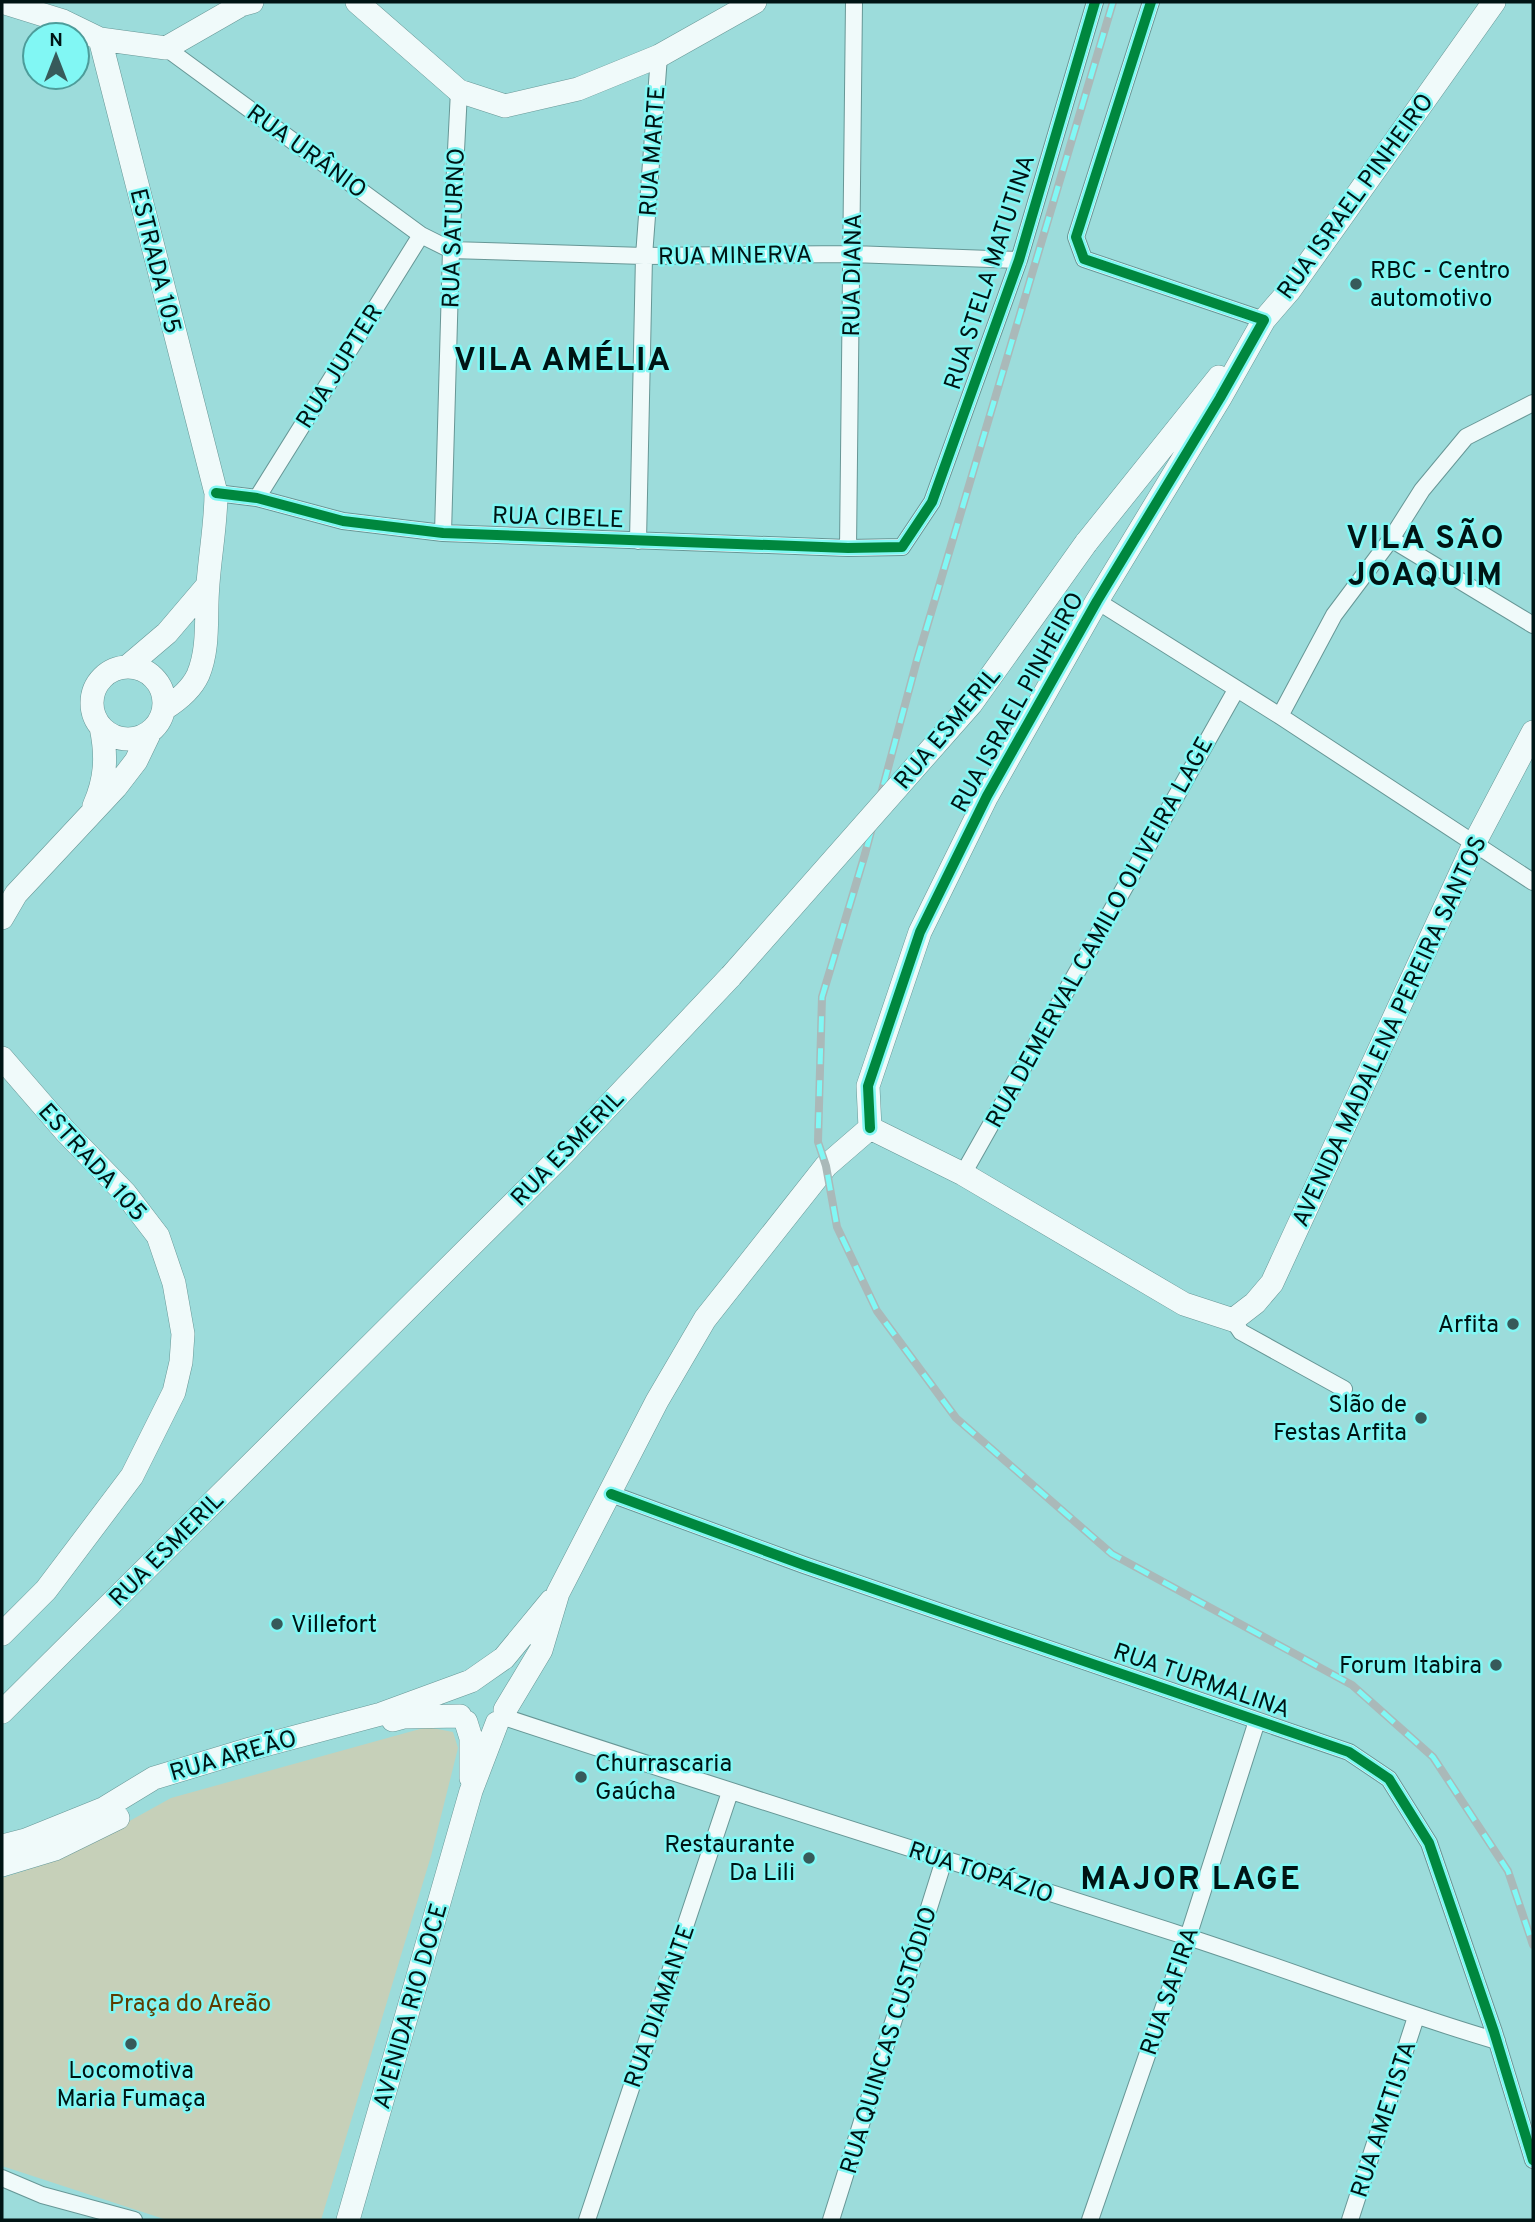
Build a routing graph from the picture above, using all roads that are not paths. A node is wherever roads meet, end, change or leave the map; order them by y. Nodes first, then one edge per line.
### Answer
1 (2, 2) edge
2 (252, 2) edge
3 (357, 2) edge
4 (755, 2) edge
5 (854, 2) edge
6 (1095, 2) edge
7 (1151, 2) edge
8 (1494, 2) edge
9 (100, 39) junction
10 (166, 48) junction
11 (659, 56) junction
12 (459, 91) junction
13 (421, 235) junction
14 (451, 250) junction
15 (852, 254) junction
16 (644, 256) junction
17 (1019, 260) junction
18 (1264, 320) junction
19 (1530, 409) edge
20 (216, 493) junction
21 (257, 498) junction
22 (443, 533) junction
23 (1391, 539) junction
24 (638, 541) junction
25 (902, 547) joint
26 (848, 548) junction
27 (207, 586) junction
28 (1097, 601) junction
29 (1533, 625) edge
30 (127, 667) junction
31 (1236, 690) junction
32 (164, 709) junction
33 (1280, 716) junction
34 (101, 727) junction
35 (150, 732) junction
36 (1533, 732) edge
37 (93, 809) junction
38 (1475, 842) junction
39 (1533, 882) edge
40 (2, 918) edge
41 (2, 1058) edge
42 (870, 1128) junction
43 (963, 1174) junction
44 (1233, 1320) junction
45 (1344, 1389) dead end
46 (611, 1494) junction
47 (558, 1593) junction
48 (2, 1634) edge
49 (471, 1681) junction
50 (2, 1713) edge
51 (502, 1716) junction
52 (463, 1719) junction
53 (1257, 1721) junction
54 (471, 1791) junction
55 (730, 1792) junction
56 (2, 1846) edge
57 (944, 1860) junction
58 (2, 1866) edge
59 (1188, 1937) junction
60 (1416, 2017) junction
61 (1495, 2037) junction
62 (1533, 2160) edge
63 (2, 2178) edge
64 (134, 2220) edge
65 (348, 2220) edge
66 (587, 2220) edge
67 (831, 2220) edge
68 (1090, 2220) edge
69 (1350, 2220) edge

1 - 9 street
2 - 10 street
3 - 12 street
4 - 11 street
5 - 15 street, RUA DIANA
6 - 17 street, RUA STELA MATUTINA
7 - 18 street
8 - 18 street, RUA ISRAEL PINHEIRO
9 - 10 street
9 - 20 street, ESTRADA 105
10 - 13 street, RUA URÂNIO
11 - 12 street
11 - 16 street, RUA MARTE
12 - 14 street, RUA SATURNO
13 - 14 street, RUA URÂNIO
13 - 21 street, RUA JUPTER
14 - 16 street, RUA MINERVA
14 - 22 street, RUA SATURNO
15 - 16 street, RUA MINERVA
15 - 17 street, RUA MINERVA
15 - 26 street, RUA DIANA
16 - 24 street, RUA MARTE
17 - 25 street, RUA STELA MATUTINA
18 - 28 street, RUA ISRAEL PINHEIRO
18 - 50 street, RUA ESMERIL, bridge
19 - 23 street
20 - 21 street, RUA CIBELE
20 - 27 street, ESTRADA 105
21 - 22 street, RUA CIBELE
22 - 24 street, RUA CIBELE
23 - 29 street
23 - 33 street
24 - 26 street, RUA CIBELE
25 - 26 street, RUA CIBELE
27 - 30 street
27 - 32 street, ESTRADA 105
28 - 31 street
28 - 42 street, RUA ISRAEL PINHEIRO
30 - 32 street
30 - 34 street
31 - 33 street
31 - 43 street, RUA DEMERVAL CAMILO OLIVEIRA LAGE
32 - 35 street
33 - 38 street
34 - 35 street
34 - 37 street
35 - 37 street
36 - 38 street, AVENIDA MADALENA PEREIRA SANTOS
37 - 40 street
38 - 39 street
38 - 44 street, AVENIDA MADALENA PEREIRA SANTOS
41 - 48 street, ESTRADA 105
42 - 43 street
42 - 46 street
43 - 44 street
44 - 45 street
46 - 47 street
46 - 53 street, RUA TURMALINA
47 - 49 street
47 - 51 street
49 - 51 street
49 - 52 street
49 - 56 street, RUA AREÃO
51 - 52 street
51 - 54 street, AVENIDA RIO DOCE
51 - 55 street, RUA TOPÁZIO
52 - 54 street, AVENIDA RIO DOCE
52 - 58 street, RUA AREÃO
53 - 59 street, RUA SAFIRA
53 - 61 street, RUA TURMALINA
54 - 65 street, AVENIDA RIO DOCE
55 - 57 street, RUA TOPÁZIO
55 - 66 street, RUA DIAMANTE
57 - 59 street, RUA TOPÁZIO
57 - 67 street, RUA QUINCAS CUSTÓDIO
59 - 60 street, RUA TOPÁZIO
59 - 68 street, RUA SAFIRA
60 - 61 street, RUA TOPÁZIO
60 - 69 street, RUA AMETISTA
61 - 62 street, RUA TURMALINA
63 - 64 street

